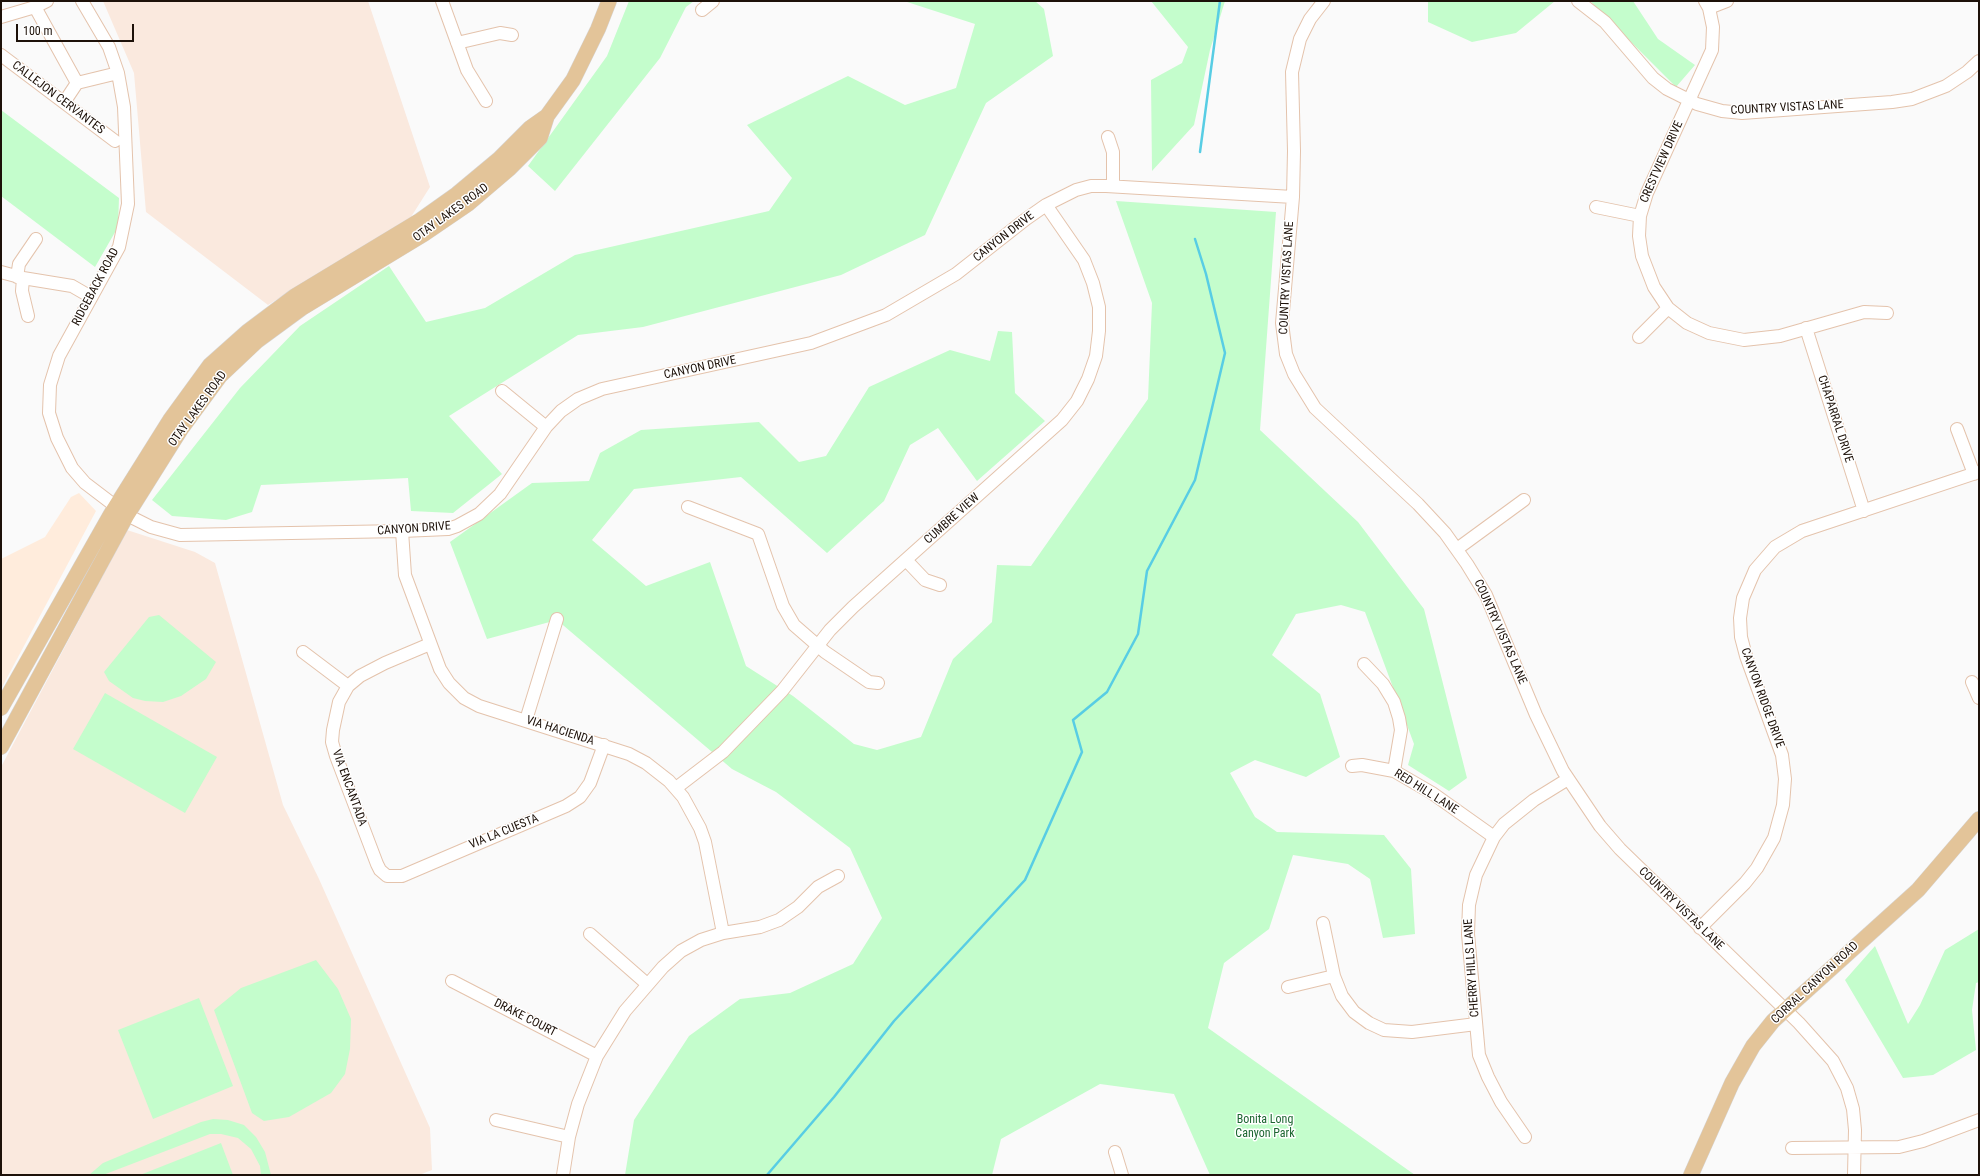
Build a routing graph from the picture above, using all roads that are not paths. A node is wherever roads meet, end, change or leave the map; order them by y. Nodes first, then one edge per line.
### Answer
1 (47, 1) edge
2 (82, 1) edge
3 (442, 1) edge
4 (609, 1) edge
5 (714, 1) edge
6 (1324, 1) edge
7 (1578, 1) edge
8 (1727, 1) edge
9 (1707, 4) edge
10 (35, 7) junction
11 (702, 10) dead end
12 (1, 17) edge
13 (512, 35) dead end
14 (457, 43) junction
15 (1, 55) edge
16 (1979, 61) edge
17 (118, 73) junction
18 (77, 83) junction
19 (65, 101) junction
20 (486, 101) dead end
21 (1690, 101) junction
22 (1108, 136) dead end
23 (116, 141) dead end
24 (1113, 186) junction
25 (1292, 197) junction
26 (1046, 205) junction
27 (1596, 207) dead end
28 (1640, 216) junction
29 (36, 239) dead end
30 (1, 272) edge
31 (20, 278) junction
32 (91, 297) junction
33 (1668, 308) junction
34 (1887, 313) dead end
35 (28, 316) dead end
36 (1806, 328) junction
37 (1639, 338) dead end
38 (502, 391) dead end
39 (546, 426) junction
40 (1958, 429) dead end
41 (1977, 473) edge
42 (1524, 500) dead end
43 (688, 507) dead end
44 (121, 511) junction
45 (1864, 511) junction
46 (402, 531) junction
47 (1457, 549) junction
48 (906, 560) junction
49 (940, 585) dead end
50 (557, 620) dead end
51 (430, 644) junction
52 (817, 646) junction
53 (303, 652) dead end
54 (1364, 664) dead end
55 (1972, 682) dead end
56 (878, 683) dead end
57 (348, 686) junction
58 (1979, 698) edge
59 (1, 708) edge
60 (526, 720) junction
61 (604, 745) junction
62 (1, 747) edge
63 (1352, 766) dead end
64 (1394, 771) junction
65 (1568, 779) junction
66 (676, 788) junction
67 (1979, 819) edge
68 (1494, 837) junction
69 (377, 864) joint
70 (838, 876) dead end
71 (1323, 923) dead end
72 (1700, 928) junction
73 (723, 933) junction
74 (590, 934) dead end
75 (1334, 976) junction
76 (452, 981) dead end
77 (648, 984) junction
78 (1288, 987) dead end
79 (1785, 1011) junction
80 (1476, 1024) junction
81 (597, 1056) junction
82 (496, 1120) dead end
83 (1979, 1120) edge
84 (569, 1137) junction
85 (1526, 1137) dead end
86 (1792, 1148) dead end
87 (1854, 1148) junction
88 (1115, 1152) dead end
89 (563, 1175) edge
90 (1122, 1175) edge
91 (1691, 1175) edge
92 (1854, 1175) edge

1 - 10 street
2 - 17 street, RIDGEBACK ROAD
3 - 14 street
4 - 44 main road, OTAY LAKES ROAD
5 - 11 street
6 - 25 street, COUNTRY VISTAS LANE
7 - 21 street, COUNTRY VISTAS LANE
8 - 9 street
9 - 21 street, CRESTVIEW DRIVE
10 - 12 street
10 - 18 street
13 - 14 street
14 - 20 street
15 - 19 street, CALLEJON CERVANTES
16 - 21 street, COUNTRY VISTAS LANE
17 - 18 street
17 - 32 street, RIDGEBACK ROAD
18 - 19 street
19 - 23 street, CALLEJON CERVANTES
21 - 28 street, CRESTVIEW DRIVE
22 - 24 street
24 - 25 street, CANYON DRIVE
24 - 26 street, CANYON DRIVE
25 - 47 street, COUNTRY VISTAS LANE
26 - 39 street, CANYON DRIVE
26 - 48 street, CUMBRE VIEW
27 - 28 street
28 - 33 street, CRESTVIEW DRIVE
29 - 31 street
30 - 31 street
31 - 32 street
31 - 35 street
32 - 44 street, RIDGEBACK ROAD
33 - 36 street, CRESTVIEW DRIVE
33 - 37 street
34 - 36 street, CRESTVIEW DRIVE
36 - 45 street, CHAPARRAL DRIVE
38 - 39 street
39 - 46 street, CANYON DRIVE
40 - 41 street
41 - 45 street, CANYON RIDGE DRIVE
42 - 47 street
43 - 52 street
44 - 46 street, CANYON DRIVE
44 - 59 main road, OTAY LAKES ROAD
44 - 62 main road, OTAY LAKES ROAD
45 - 72 street, CANYON RIDGE DRIVE
46 - 51 street, VIA HACIENDA
47 - 65 street, COUNTRY VISTAS LANE
48 - 49 street
48 - 52 street, CUMBRE VIEW
50 - 60 street
51 - 57 street, VIA ENCANTADA
51 - 60 street, VIA HACIENDA
52 - 56 street
52 - 66 street, CUMBRE VIEW
53 - 57 street
54 - 64 street
55 - 58 street
57 - 69 street, VIA ENCANTADA
60 - 61 street, VIA HACIENDA
61 - 66 street, VIA HACIENDA
61 - 69 street, VIA LA CUESTA
63 - 64 street, RED HILL LANE
64 - 68 street, RED HILL LANE
65 - 68 street, CHERRY HILLS LANE
65 - 72 street, COUNTRY VISTAS LANE
66 - 73 street, VIA HACIENDA
67 - 79 main road, CORRAL CANYON ROAD
68 - 80 street, CHERRY HILLS LANE
70 - 73 street
71 - 75 street
72 - 79 street, COUNTRY VISTAS LANE
73 - 77 street
74 - 77 street
75 - 78 street
75 - 80 street
76 - 81 street, DRAKE COURT
77 - 81 street
79 - 87 street, COUNTRY VISTAS LANE
79 - 91 main road, CORRAL CANYON ROAD
80 - 85 street, CHERRY HILLS LANE
81 - 84 street
82 - 84 street
83 - 87 street
84 - 89 street
86 - 87 street
87 - 92 street, COUNTRY VISTAS LANE
88 - 90 street

